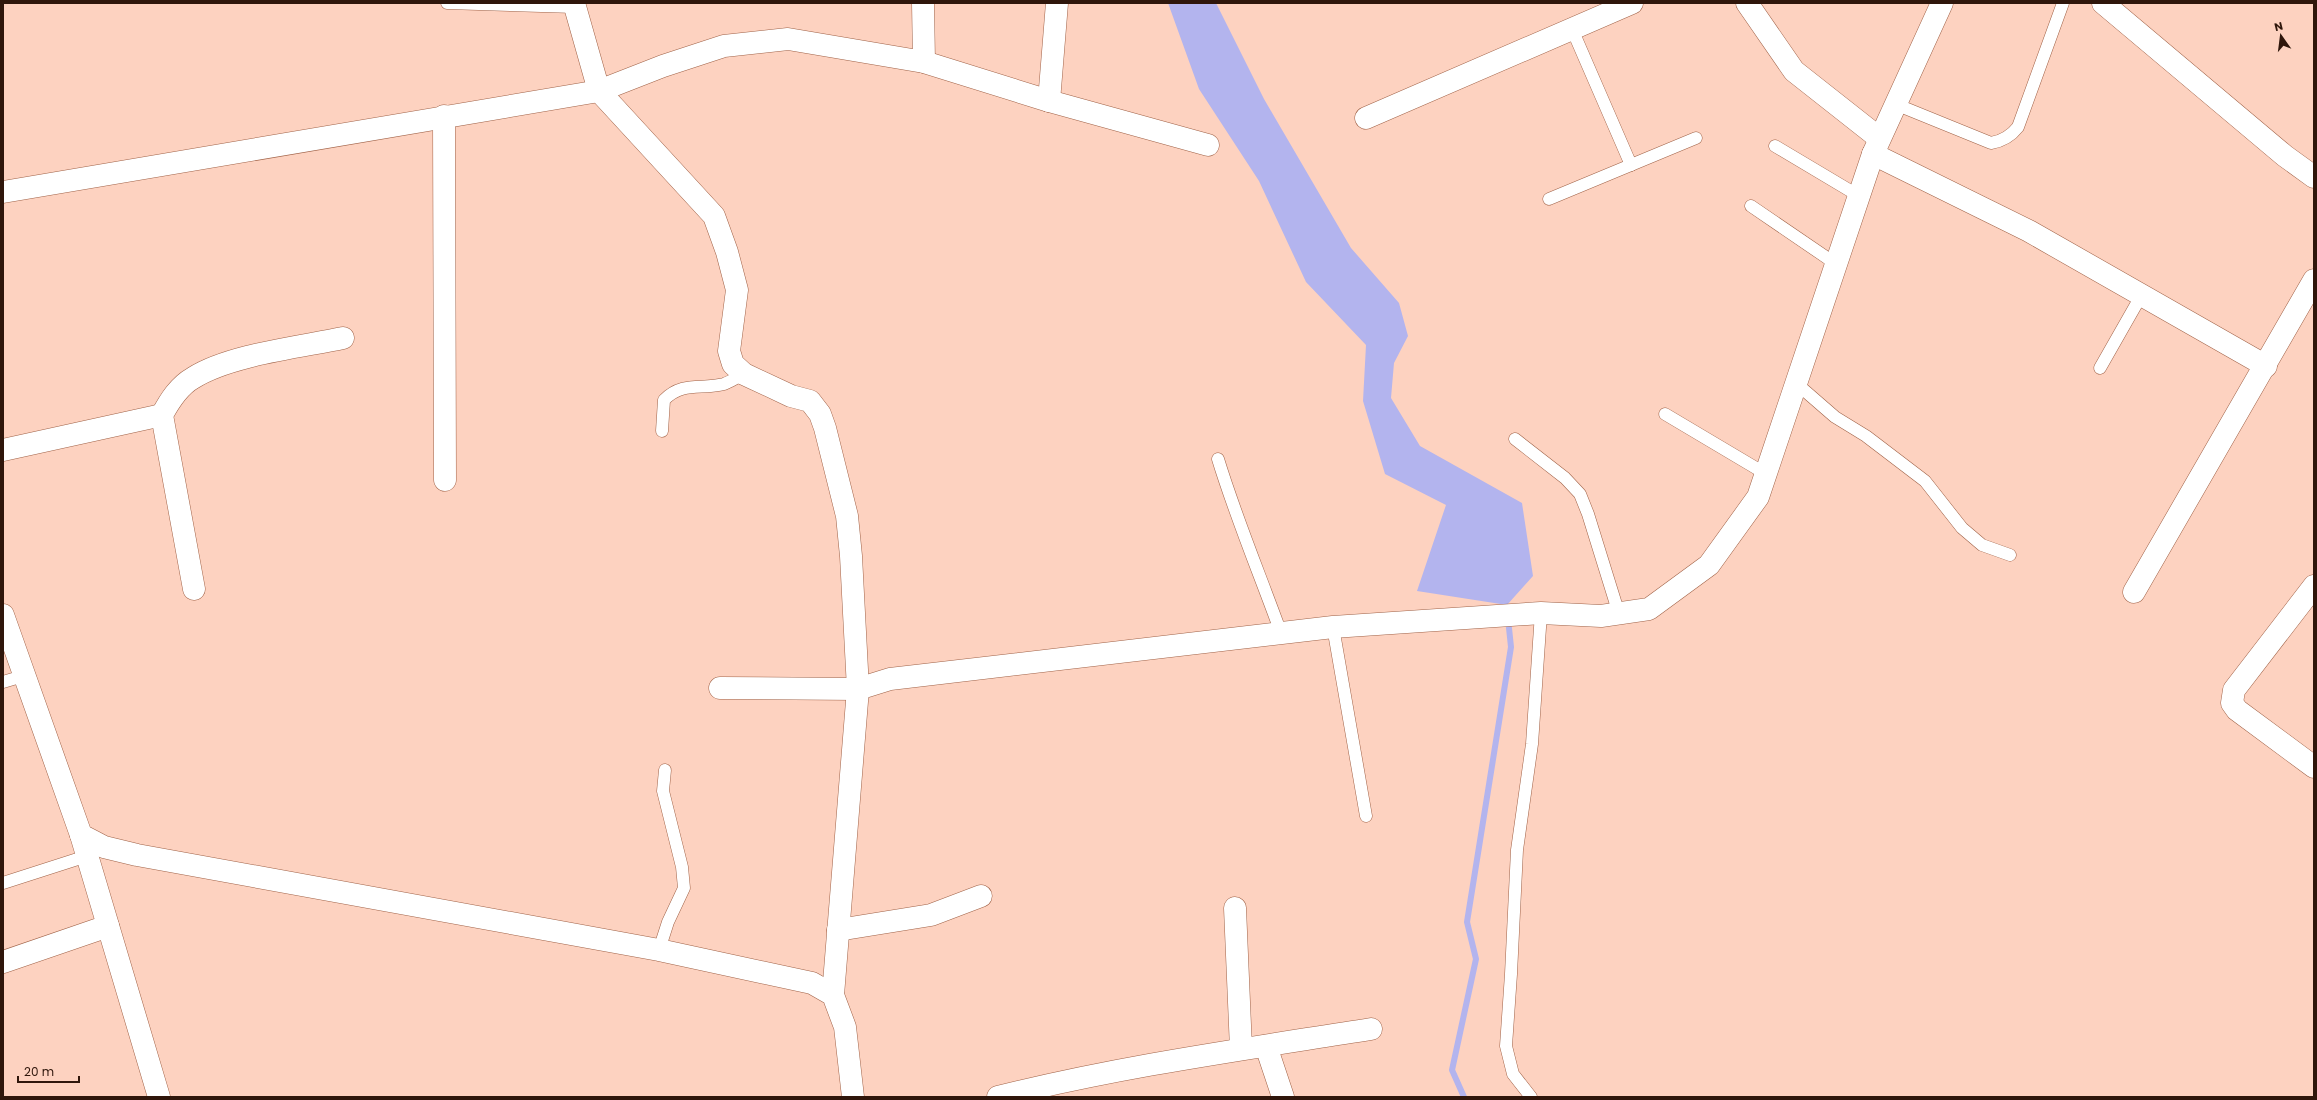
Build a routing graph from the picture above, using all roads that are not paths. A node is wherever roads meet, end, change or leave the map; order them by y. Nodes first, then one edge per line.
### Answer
1 (447, 3) edge
2 (923, 3) edge
3 (1057, 3) edge
4 (1632, 3) edge
5 (1747, 3) edge
6 (1942, 3) edge
7 (2063, 3) edge
8 (2103, 3) edge
9 (574, 5) edge
10 (1572, 29) junction
11 (924, 62) junction
12 (599, 91) junction
13 (1050, 101) junction
14 (1895, 104) junction
15 (444, 116) junction
16 (1366, 118) dead end
17 (1696, 138) dead end
18 (1208, 145) dead end
19 (1775, 146) dead end
20 (1876, 146) junction
21 (1631, 165) junction
22 (2314, 177) edge
23 (3, 192) edge
24 (1859, 196) junction
25 (1549, 199) dead end
26 (1751, 206) dead end
27 (1836, 264) junction
28 (2314, 280) edge
29 (2141, 296) junction
30 (343, 338) dead end
31 (2266, 366) junction
32 (2100, 368) dead end
33 (744, 374) junction
34 (1796, 384) junction
35 (1665, 414) dead end
36 (162, 415) junction
37 (662, 431) dead end
38 (1515, 439) dead end
39 (3, 450) edge
40 (1218, 459) dead end
41 (1766, 474) junction
42 (444, 480) dead end
43 (2010, 555) dead end
44 (2314, 586) edge
45 (194, 589) dead end
46 (2134, 592) dead end
47 (1541, 613) junction
48 (1619, 614) junction
49 (3, 615) edge
50 (1332, 627) junction
51 (1282, 633) junction
52 (13, 679) edge
53 (720, 688) dead end
54 (858, 689) junction
55 (2314, 767) edge
56 (665, 770) dead end
57 (1366, 816) dead end
58 (81, 835) junction
59 (87, 856) junction
60 (3, 883) edge
61 (981, 896) dead end
62 (1235, 908) dead end
63 (108, 926) junction
64 (838, 930) junction
65 (660, 950) junction
66 (3, 962) edge
67 (833, 996) junction
68 (1371, 1029) dead end
69 (1266, 1046) junction
70 (1241, 1049) junction
71 (159, 1097) edge
72 (853, 1097) edge
73 (998, 1097) edge
74 (1283, 1097) edge
75 (1531, 1097) edge

1 - 9 lane
2 - 11 street
3 - 13 street
4 - 10 street
5 - 20 street
6 - 14 street
7 - 14 lane
8 - 22 street
9 - 12 street
10 - 16 street
10 - 21 lane
11 - 12 street
11 - 13 street
12 - 15 street
12 - 33 street
13 - 18 street
14 - 20 street
15 - 23 street
15 - 42 street
17 - 21 lane
19 - 24 lane
20 - 24 street
20 - 29 street
21 - 25 lane
24 - 27 street
26 - 27 lane
27 - 34 street
28 - 31 street
29 - 31 street
29 - 32 lane
30 - 36 street
31 - 46 street
33 - 37 lane
33 - 54 street
34 - 41 street
34 - 43 lane
35 - 41 lane
36 - 39 street
36 - 45 street
38 - 48 lane
40 - 51 lane
41 - 48 street
44 - 55 street
47 - 48 street
47 - 50 street
47 - 75 lane
49 - 52 street
50 - 51 street
50 - 57 lane
51 - 54 street
52 - 58 street
53 - 54 street
54 - 64 street
56 - 65 lane
58 - 59 street
58 - 65 street
59 - 60 lane
59 - 63 street
61 - 64 street
62 - 70 street
63 - 66 street
63 - 71 street
64 - 67 street
65 - 67 street
67 - 72 street
68 - 69 street
69 - 70 street
69 - 74 street
70 - 73 street

